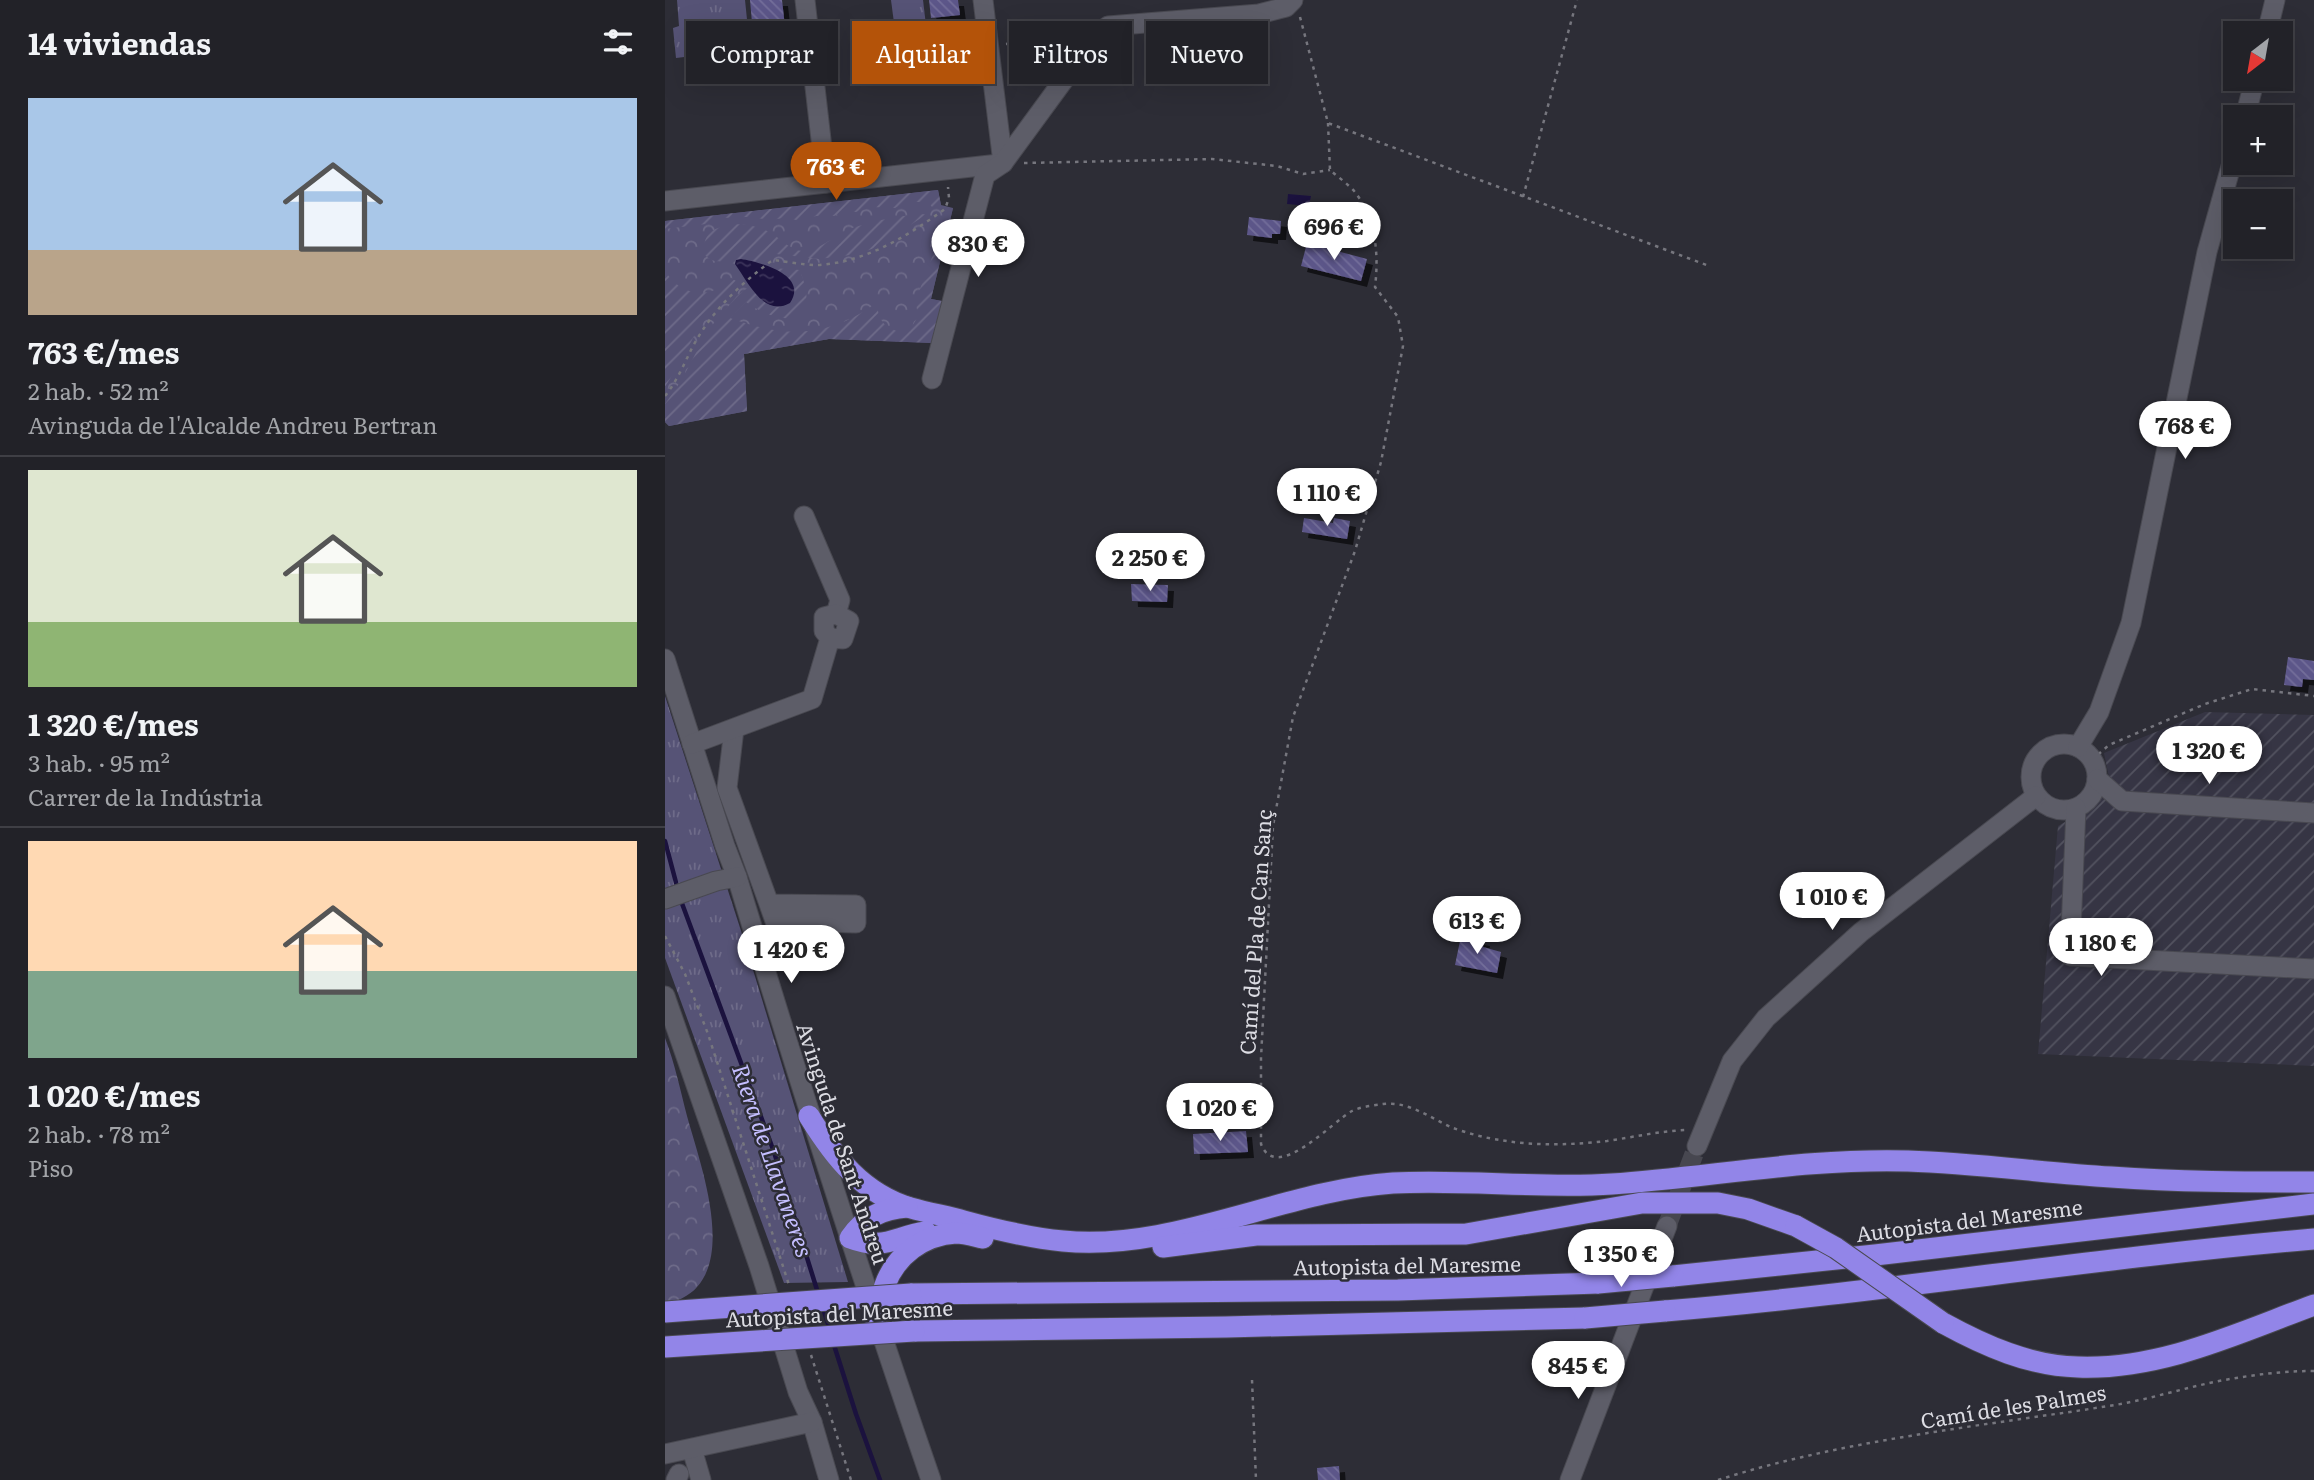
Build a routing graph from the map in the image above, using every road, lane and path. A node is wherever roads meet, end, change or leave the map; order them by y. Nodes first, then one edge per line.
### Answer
1 (805, 0) edge
2 (983, 0) edge
3 (1577, 0) edge
4 (2275, 0) edge
5 (1296, 6) edge
6 (2270, 21) edge
7 (1009, 44) edge
8 (999, 45) dead end
9 (1328, 124) junction
10 (1003, 163) junction
11 (947, 169) junction
12 (1330, 170) junction
13 (2229, 175) edge
14 (826, 183) junction
15 (1523, 197) junction
16 (665, 201) edge
17 (1709, 266) dead end
18 (932, 379) dead end
19 (665, 396) edge
20 (804, 516) dead end
21 (665, 659) edge
22 (2314, 696) edge
23 (734, 729) junction
24 (692, 744) junction
25 (2089, 762) junction
26 (2036, 796) junction
27 (2076, 807) junction
28 (2314, 813) edge
29 (737, 877) junction
30 (665, 899) edge
31 (769, 904) dead end
32 (665, 936) edge
33 (2314, 969) edge
34 (665, 996) edge
35 (809, 1116) junction
36 (1701, 1137) joint
37 (2314, 1182) edge
38 (2314, 1204) edge
39 (908, 1207) junction
40 (1667, 1226) tunnel mouth
41 (956, 1233) junction
42 (850, 1238) junction
43 (2314, 1239) edge
44 (790, 1289) dead end
45 (2314, 1305) edge
46 (665, 1312) edge
47 (876, 1323) junction
48 (665, 1347) edge
49 (810, 1351) dead end
50 (2314, 1371) edge
51 (1252, 1380) dead end
52 (812, 1422) junction
53 (692, 1449) junction
54 (665, 1454) edge
55 (701, 1480) edge
56 (829, 1480) edge
57 (851, 1480) edge
58 (931, 1480) edge
59 (1256, 1480) edge
60 (1570, 1480) edge
61 (1718, 1480) edge

1 - 14 street
2 - 10 street
3 - 15 path
4 - 6 street
5 - 9 path
5 - 10 street
7 - 8 path
9 - 12 path
9 - 15 path
10 - 11 street
10 - 12 path
10 - 18 street
11 - 14 street
11 - 19 path
12 - 36 path, Camí del Pla de Can Sanç
13 - 25 street
14 - 16 street
15 - 17 path
20 - 23 street
21 - 24 street, Avinguda de Sant Andreu
22 - 25 path
23 - 24 street
23 - 31 street
24 - 29 street, Avinguda de Sant Andreu
25 - 26 street
25 - 27 street
25 - 28 street
26 - 27 street
26 - 36 street
27 - 33 street
29 - 30 street
29 - 35 street, Avinguda de Sant Andreu
32 - 44 path
34 - 52 street
35 - 39 highway
35 - 42 street, Avinguda de Sant Andreu
37 - 39 highway
38 - 46 highway, Autopista del Maresme, bridge
39 - 42 highway
40 - 60 street
41 - 42 highway
41 - 45 highway, bridge
41 - 47 highway
42 - 47 street, Avinguda de Sant Andreu
43 - 48 highway, Autopista del Maresme, bridge
47 - 58 street, Avinguda de Sant Andreu
49 - 57 path
50 - 61 path, Camí de les Palmes
51 - 59 path
52 - 53 street
52 - 56 street
53 - 54 street
53 - 55 street

